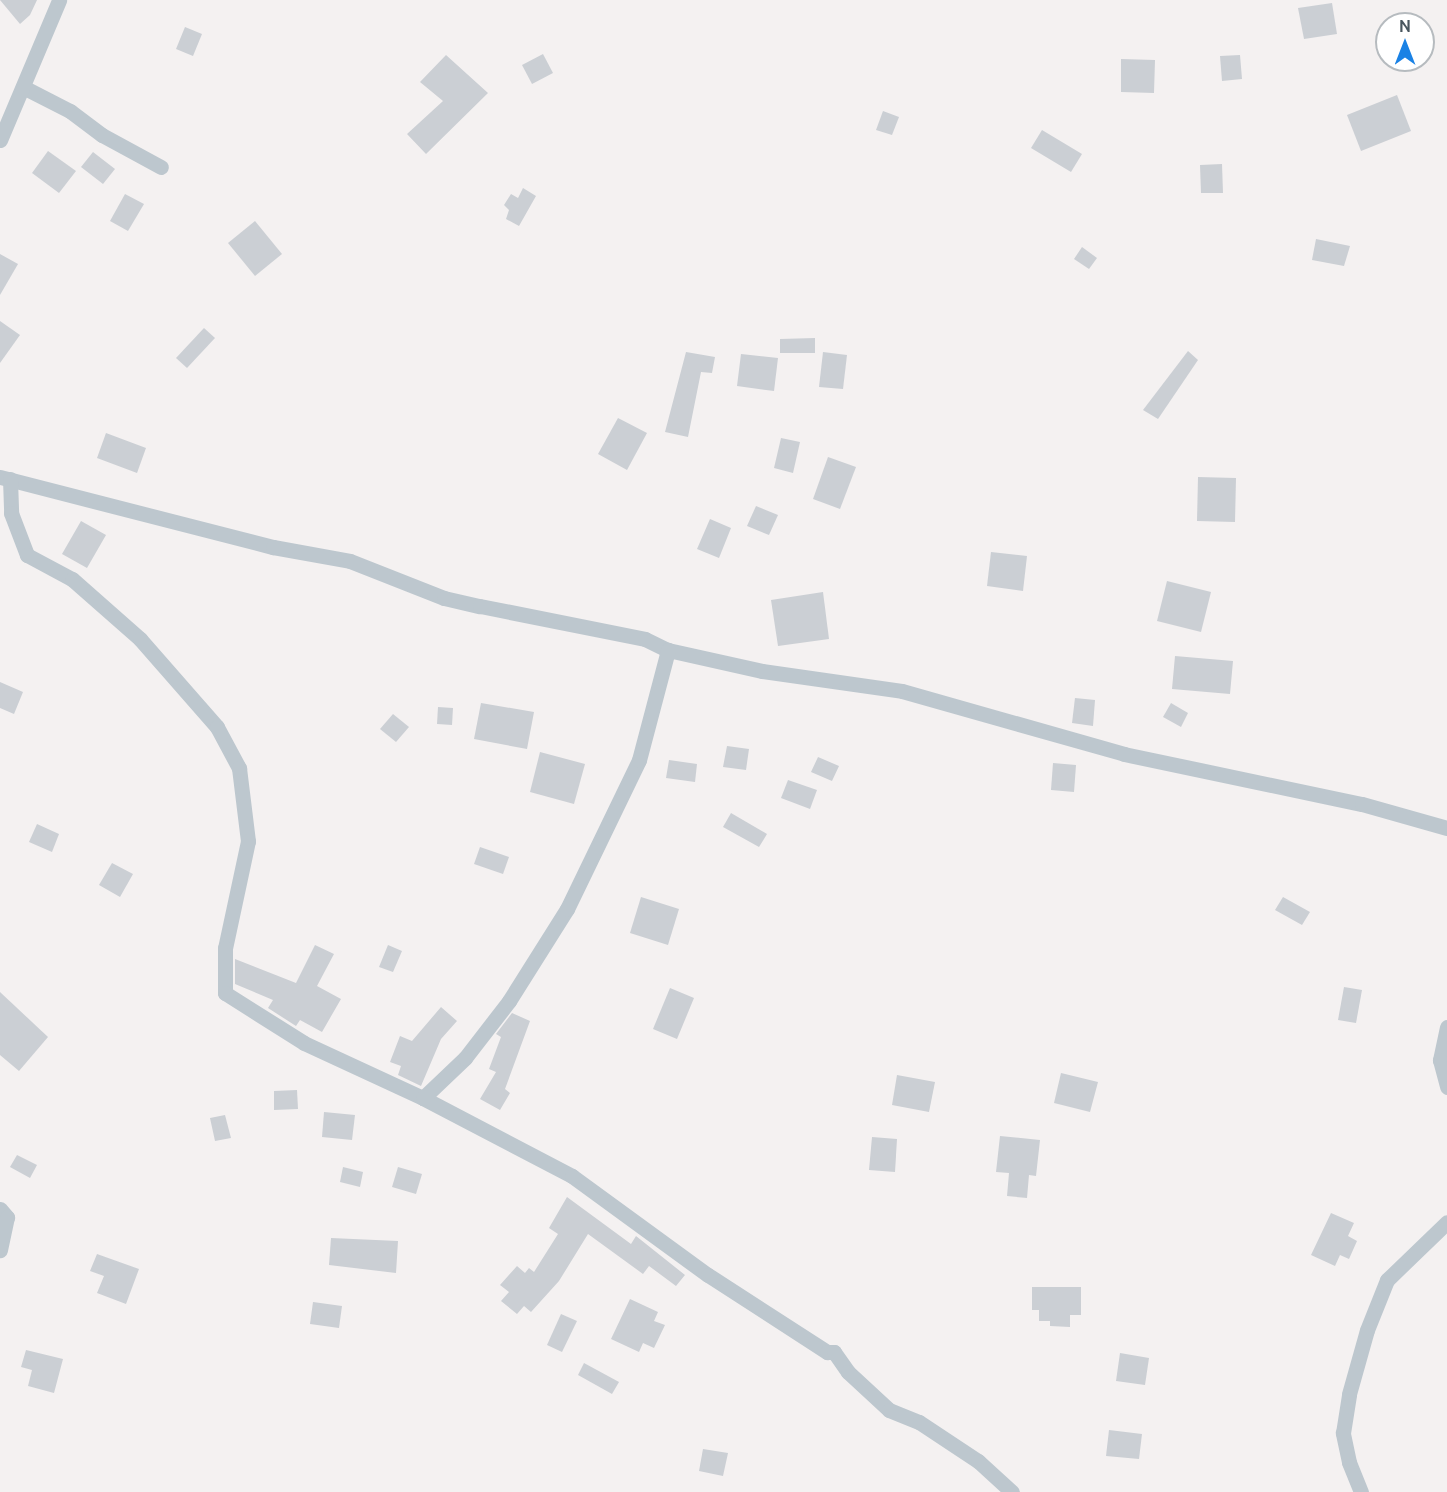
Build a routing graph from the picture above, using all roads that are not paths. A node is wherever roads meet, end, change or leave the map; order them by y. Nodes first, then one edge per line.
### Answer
1 (59, 0) edge
2 (23, 87) junction
3 (7, 108) edge
4 (0, 140) edge
5 (161, 167) dead end
6 (5, 478) edge
7 (668, 650) junction
8 (1447, 828) edge
9 (1447, 1027) edge
10 (1447, 1087) edge
11 (423, 1098) junction
12 (0, 1209) edge
13 (1447, 1222) edge
14 (0, 1250) edge
15 (1012, 1492) edge
16 (1361, 1492) edge

1 - 2 street
2 - 3 street
2 - 5 street
3 - 4 street
6 - 7 street
6 - 11 street
7 - 8 street
7 - 11 street
9 - 10 street
11 - 15 street
12 - 14 street
13 - 16 street

